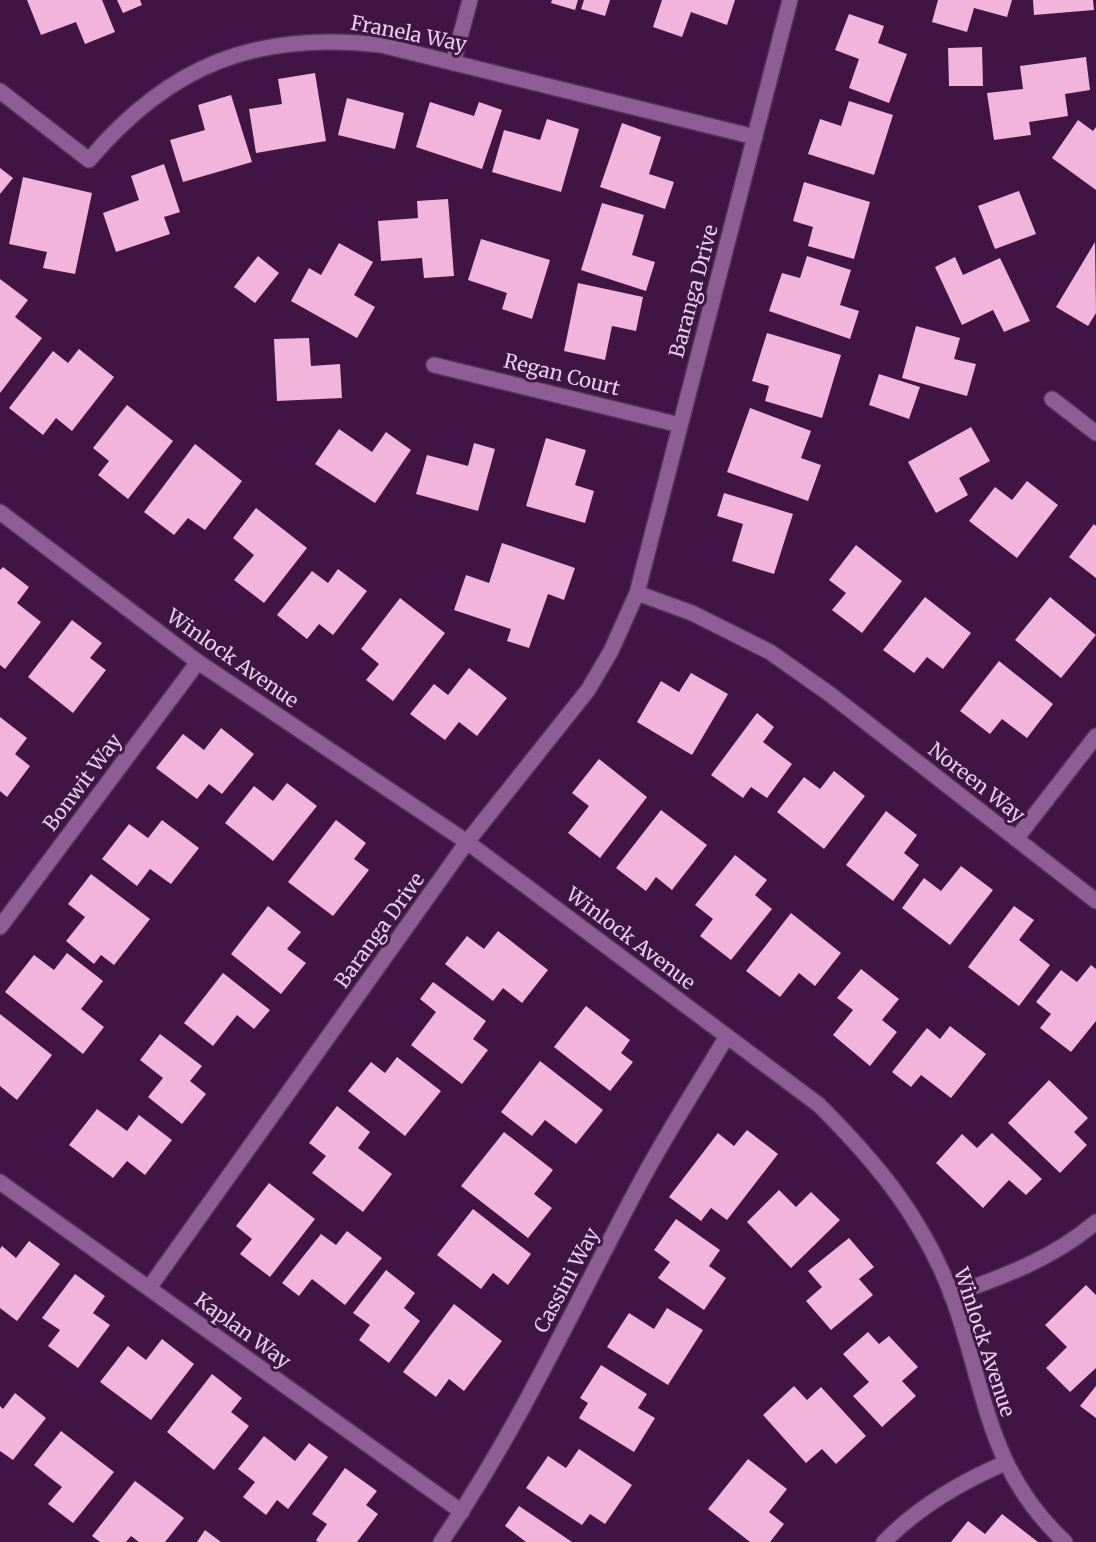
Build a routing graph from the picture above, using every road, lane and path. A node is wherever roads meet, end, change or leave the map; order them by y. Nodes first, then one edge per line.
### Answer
1 (470, 0) edge
2 (790, 0) edge
3 (453, 63) junction
4 (0, 91) edge
5 (755, 137) junction
6 (434, 365) dead end
7 (1052, 399) dead end
8 (680, 425) junction
9 (1096, 434) edge
10 (0, 512) edge
11 (638, 593) junction
12 (198, 662) junction
13 (1096, 736) edge
14 (1016, 839) junction
15 (467, 842) junction
16 (1096, 902) edge
17 (0, 927) edge
18 (727, 1036) junction
19 (0, 1182) edge
20 (1096, 1222) edge
21 (149, 1288) junction
22 (951, 1295) junction
23 (1005, 1463) junction
24 (462, 1512) junction
25 (441, 1542) edge
26 (884, 1542) edge
27 (1065, 1542) edge

1 - 3 street
2 - 5 street, Baranga Drive
3 - 4 street, Franela Way
3 - 5 street, Franela Way
5 - 8 street, Baranga Drive
6 - 8 street, Regan Court
7 - 9 street
8 - 11 street, Baranga Drive
10 - 12 street, Winlock Avenue
11 - 14 street, Noreen Way
11 - 15 street, Baranga Drive
12 - 15 street, Winlock Avenue
12 - 17 street, Bonwit Way
13 - 14 street
14 - 16 street, Noreen Way
15 - 18 street, Winlock Avenue
15 - 21 street, Baranga Drive
18 - 22 street, Winlock Avenue
18 - 24 street, Cassini Way
19 - 21 street, Kaplan Way
20 - 22 street
21 - 24 street, Kaplan Way
22 - 23 street, Winlock Avenue
23 - 26 street
23 - 27 street, Winlock Avenue
24 - 25 street, Cassini Way

